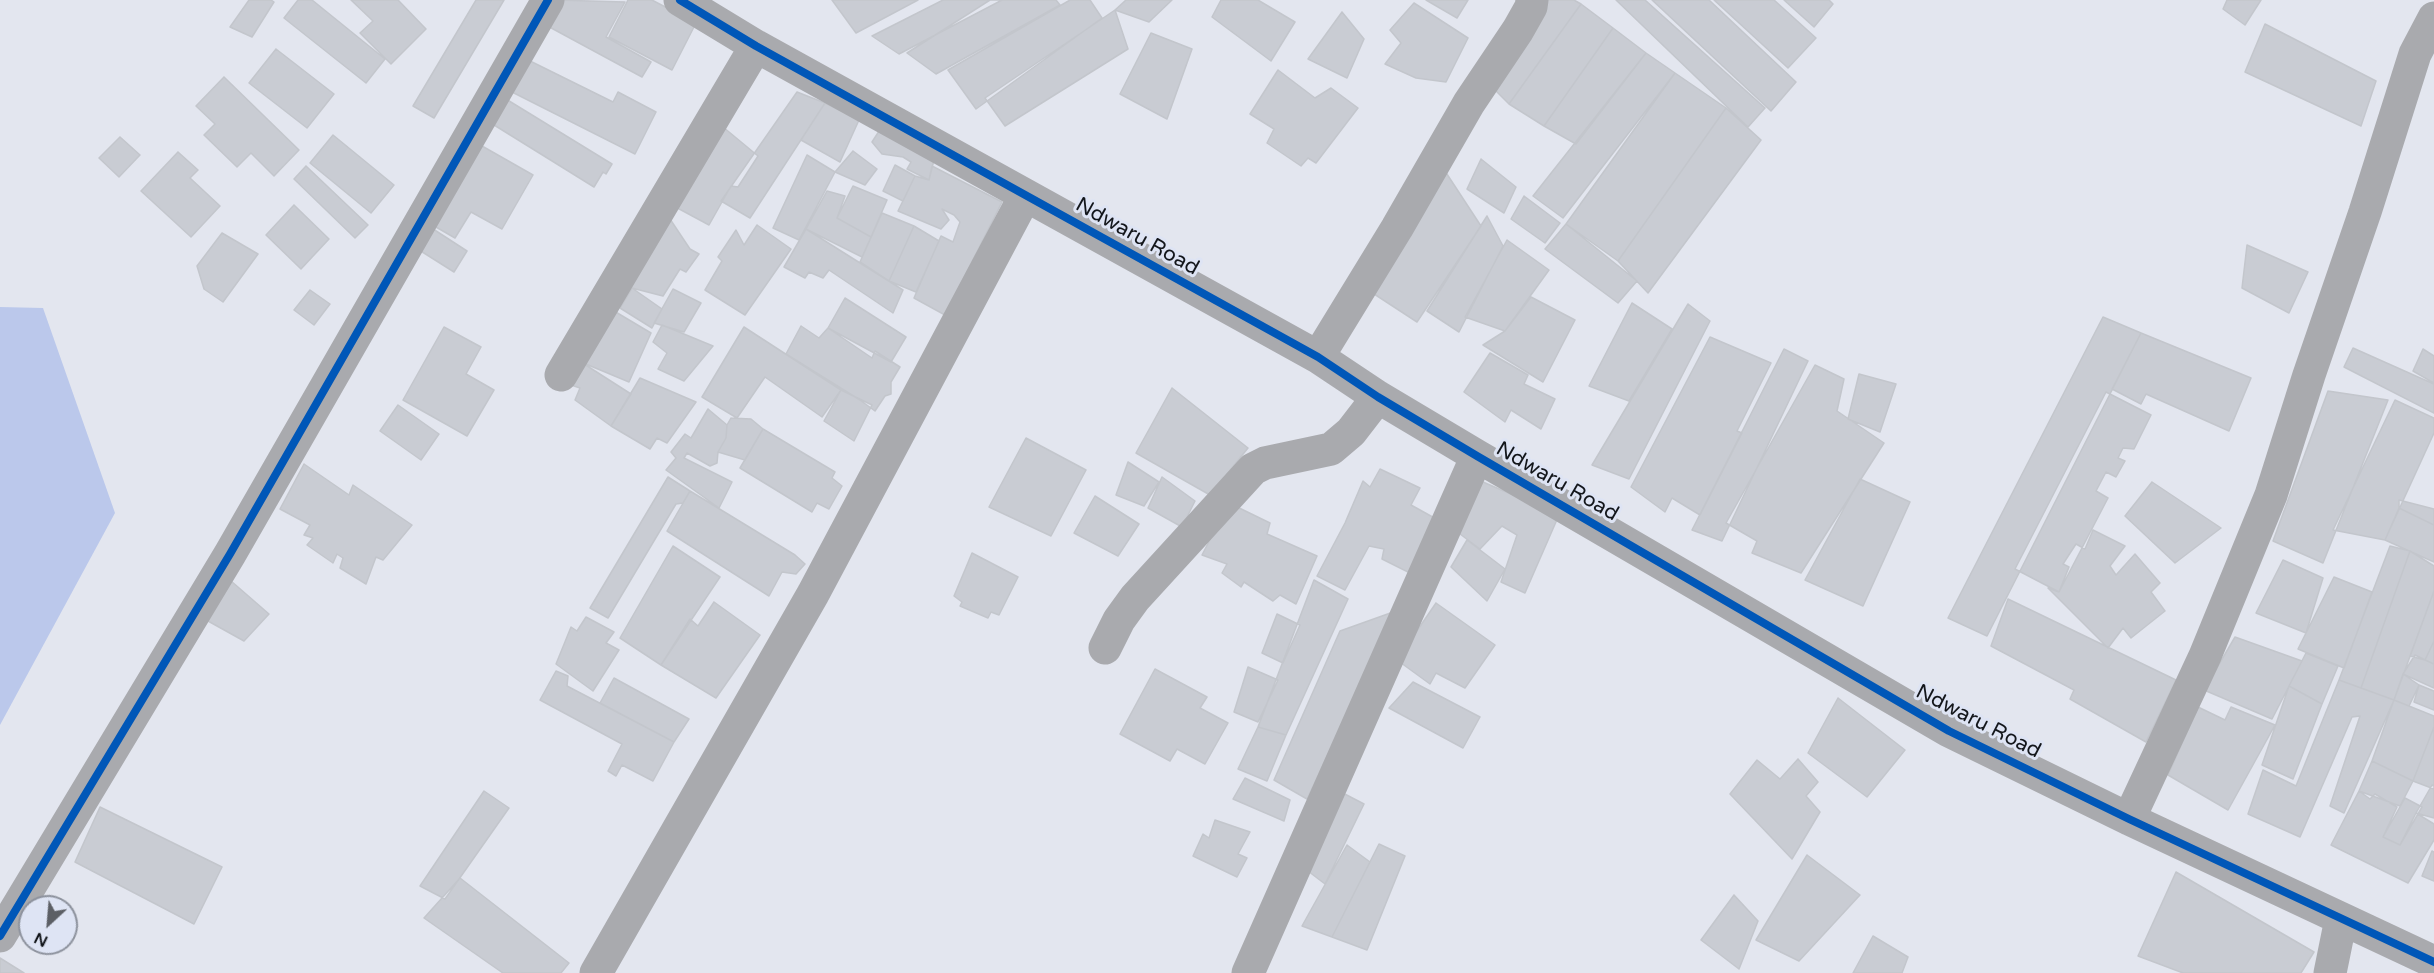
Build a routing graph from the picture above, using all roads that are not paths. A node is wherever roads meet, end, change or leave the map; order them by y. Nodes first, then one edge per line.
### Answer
1 (548, 0) edge
2 (680, 0) edge
3 (1532, 0) edge
4 (2434, 18) edge
5 (756, 46) junction
6 (1025, 196) junction
7 (1318, 357) junction
8 (561, 375) dead end
9 (1378, 397) junction
10 (1477, 456) junction
11 (1105, 648) dead end
12 (2129, 819) junction
13 (2341, 919) junction
14 (0, 936) edge
15 (2434, 962) edge
16 (596, 973) edge
17 (1248, 973) edge
18 (2330, 973) edge

1 - 14 street
2 - 5 street, Ndwaru Road
3 - 7 street
4 - 12 street
5 - 6 street, Ndwaru Road
5 - 8 street
6 - 7 street, Ndwaru Road
6 - 16 street
7 - 9 street, Ndwaru Road
9 - 10 street, Ndwaru Road
9 - 11 street
10 - 12 street, Ndwaru Road
10 - 17 street
12 - 13 street, Ndwaru Road
13 - 15 street, Ndwaru Road
13 - 18 street

